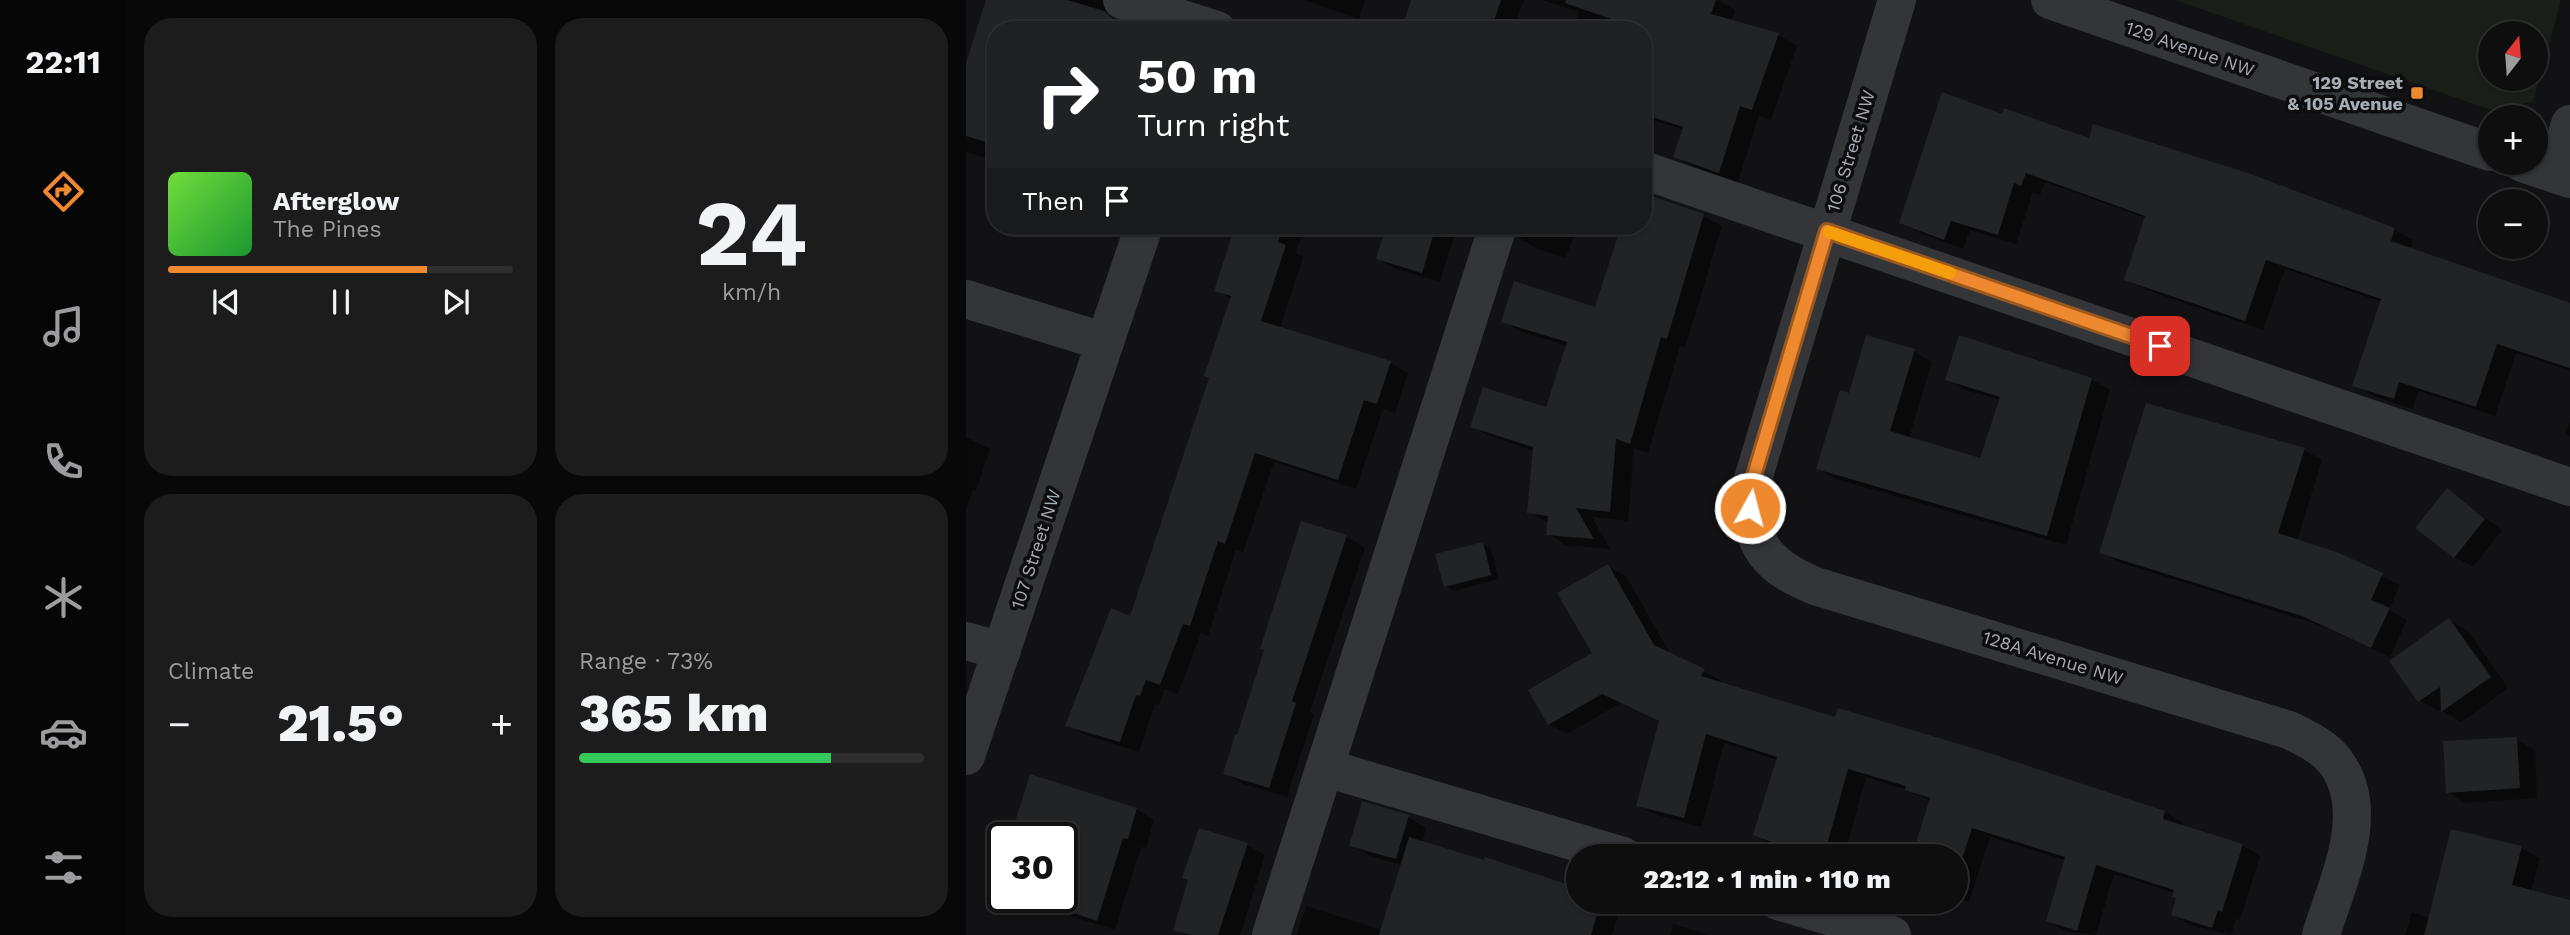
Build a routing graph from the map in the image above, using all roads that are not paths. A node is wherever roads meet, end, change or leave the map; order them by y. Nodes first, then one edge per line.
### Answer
1 (1122, 0) edge
2 (1897, 0) edge
3 (2049, 0) edge
4 (1209, 21) edge
5 (2570, 124) edge
6 (2478, 148) edge
7 (2549, 172) edge
8 (1652, 173) edge
9 (1827, 231) junction
10 (1141, 235) edge
11 (1495, 235) edge
12 (966, 299) edge
13 (1105, 342) junction
14 (2570, 486) edge
15 (1758, 545) joint
16 (966, 641) edge
17 (1002, 651) junction
18 (966, 756) edge
19 (1326, 768) junction
20 (1582, 844) edge
21 (1822, 914) edge
22 (1271, 935) edge
23 (1892, 935) edge
24 (2321, 935) edge

1 - 4 street
2 - 9 street, 106 Street NW
3 - 6 street, 129 Avenue NW
5 - 7 street
8 - 9 street
9 - 14 street
9 - 15 street, 106 Street NW
10 - 13 street, 107 Street NW
11 - 19 street
12 - 13 street
13 - 17 street, 107 Street NW
15 - 24 street, 128A Avenue NW
16 - 17 street
17 - 18 street, 107 Street NW
19 - 20 street
19 - 22 street
21 - 23 street

